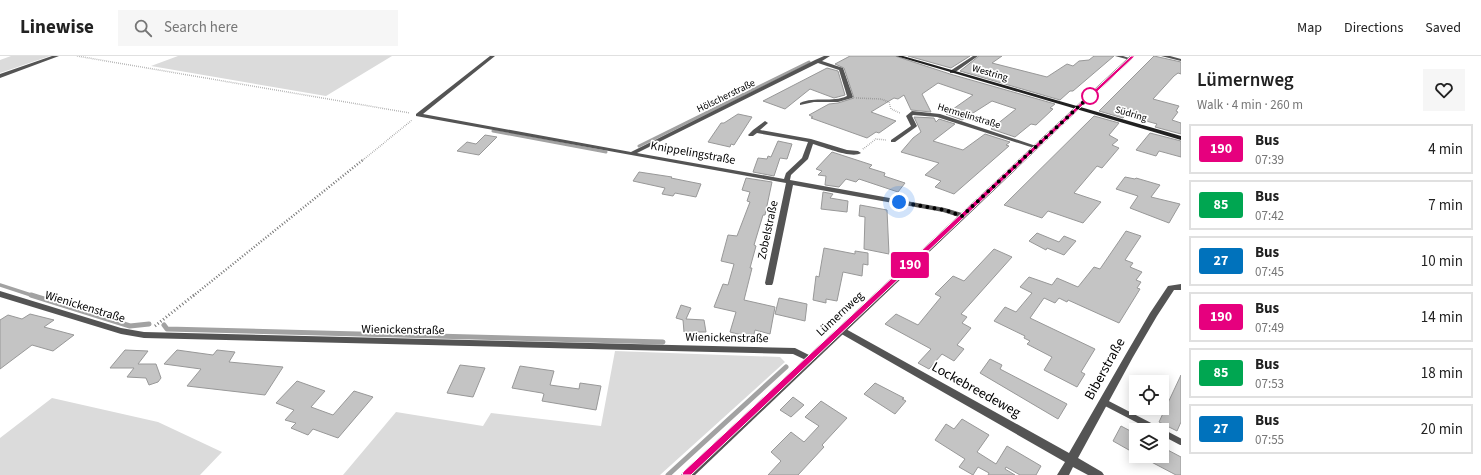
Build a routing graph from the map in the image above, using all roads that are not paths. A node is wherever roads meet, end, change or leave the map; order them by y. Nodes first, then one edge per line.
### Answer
1 (57, 56) edge
2 (493, 56) edge
3 (828, 56) edge
4 (898, 56) edge
5 (976, 56) edge
6 (1117, 56) edge
7 (1163, 56) edge
8 (1131, 58) edge
9 (1181, 60) edge
10 (817, 61) junction
11 (952, 72) junction
12 (0, 76) edge
13 (802, 104) dead end
14 (1077, 108) junction
15 (765, 123) dead end
16 (1181, 138) edge
17 (811, 141) junction
18 (893, 141) road end
19 (1036, 147) junction
20 (633, 153) junction
21 (858, 153) road end
22 (788, 181) junction
23 (962, 216) junction
24 (769, 282) dead end
25 (1181, 287) edge
26 (0, 294) edge
27 (841, 330) junction
28 (810, 359) junction
29 (1104, 402) junction
30 (1144, 423) edge
31 (1169, 436) edge
32 (1181, 442) edge
33 (1072, 460) junction
34 (687, 475) edge
35 (1063, 475) edge
36 (1098, 475) edge

1 - 12 street
2 - 20 street, Knippelingstraße
3 - 10 street, Hölscherstraße
4 - 11 main road, Westring
5 - 11 street
6 - 8 street
7 - 9 street
8 - 14 street, Lümernweg
10 - 13 street
10 - 20 street, Hölscherstraße
11 - 14 main road, Westring
14 - 16 main road, Südring
14 - 19 street, Lümernweg
15 - 17 street
17 - 21 street
17 - 22 street
18 - 19 street, Hermelinstraße
19 - 23 street, Lümernweg
20 - 22 street, Knippelingstraße
22 - 23 street, Knippelingstraße
22 - 24 street, Zobelstraße
23 - 27 street, Lümernweg
25 - 29 street, Biberstraße
26 - 28 street, Wienickenstraße
27 - 28 street, Lümernweg
27 - 33 street, Lockebreedeweg
28 - 34 street, Lümernweg
29 - 30 lane
29 - 33 street, Biberstraße
31 - 32 lane
33 - 35 street, Biberstraße
33 - 36 street, Lockebreedeweg

